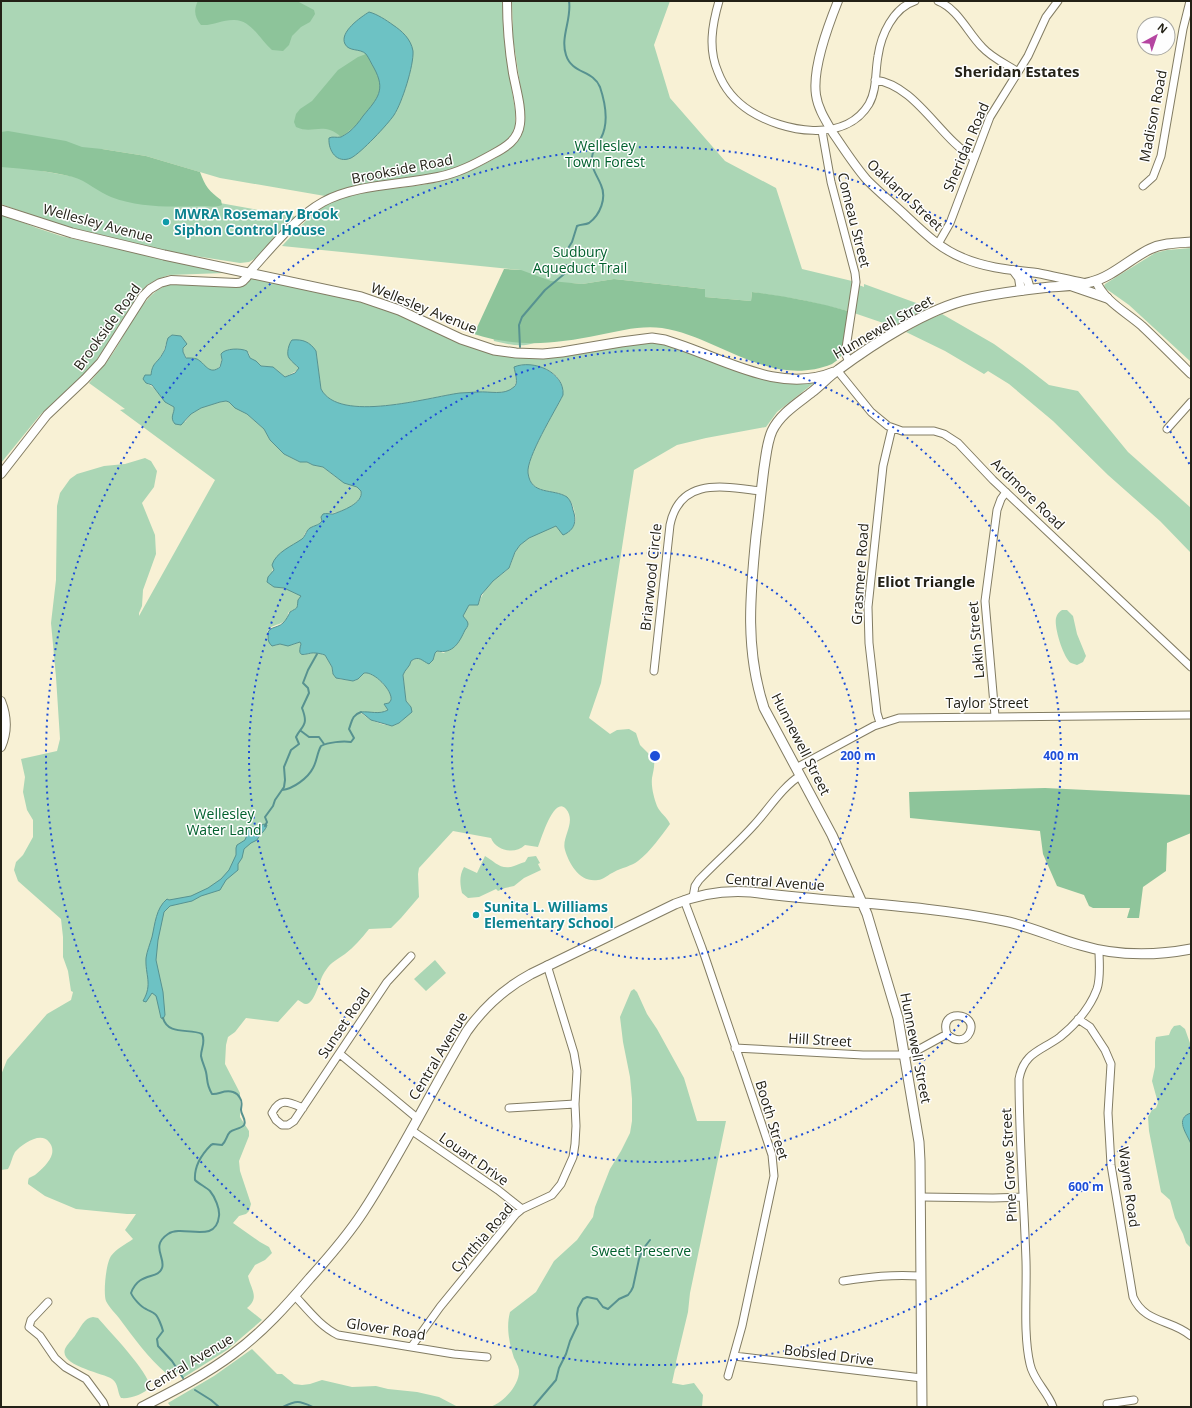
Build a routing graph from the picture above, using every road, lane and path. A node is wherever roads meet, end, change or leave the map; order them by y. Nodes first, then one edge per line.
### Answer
1 (507, 1) edge
2 (719, 1) edge
3 (838, 1) edge
4 (915, 1) edge
5 (938, 1) edge
6 (1058, 1) edge
7 (1190, 1) edge
8 (1018, 72) junction
9 (875, 80) junction
10 (831, 130) junction
11 (822, 131) junction
12 (974, 158) junction
13 (1143, 186) dead end
14 (1, 210) edge
15 (1191, 242) edge
16 (938, 244) junction
17 (1013, 270) junction
18 (1025, 272) junction
19 (248, 273) junction
20 (1096, 281) junction
21 (1085, 283) junction
22 (1071, 285) junction
23 (1025, 290) junction
24 (1107, 298) junction
25 (849, 362) junction
26 (837, 370) junction
27 (1191, 374) edge
28 (1191, 402) edge
29 (892, 428) junction
30 (1167, 429) dead end
31 (1, 474) edge
32 (761, 491) junction
33 (1006, 492) junction
34 (1191, 667) edge
35 (654, 672) dead end
36 (1, 700) edge
37 (1191, 715) edge
38 (995, 716) junction
39 (880, 723) junction
40 (1, 746) edge
41 (798, 772) junction
42 (693, 897) junction
43 (684, 900) junction
44 (863, 903) junction
45 (1191, 949) edge
46 (1099, 950) junction
47 (411, 956) dead end
48 (547, 966) junction
49 (1078, 1019) junction
50 (947, 1034) dead end
51 (735, 1048) junction
52 (340, 1054) junction
53 (905, 1055) junction
54 (575, 1104) junction
55 (303, 1108) dead end
56 (509, 1108) dead end
57 (418, 1118) junction
58 (411, 1130) junction
59 (921, 1196) junction
60 (1023, 1197) junction
61 (522, 1209) junction
62 (920, 1276) junction
63 (843, 1281) dead end
64 (295, 1296) junction
65 (48, 1302) dead end
66 (1191, 1336) edge
67 (412, 1346) junction
68 (734, 1356) junction
69 (487, 1357) dead end
70 (728, 1376) dead end
71 (922, 1378) junction
72 (1134, 1400) dead end
73 (1107, 1404) dead end
74 (1124, 1404) edge
75 (105, 1407) edge
76 (142, 1407) edge
77 (922, 1407) edge
78 (1053, 1407) edge

1 - 19 street, Brookside Road
2 - 11 street
3 - 10 street, Oakland Street
4 - 9 street
5 - 8 street
6 - 8 street, Sheridan Road
7 - 13 street, Madison Road
8 - 12 street, Sheridan Road
9 - 10 street
9 - 12 street
10 - 11 street
10 - 16 street, Oakland Street
11 - 25 street, Comeau Street
12 - 16 street, Sheridan Road
14 - 19 main road, Wellesley Avenue
15 - 20 main road, Hunnewell Street
16 - 17 street, Oakland Street
17 - 18 street, Oakland Street
17 - 23 street
18 - 21 street, Oakland Street
18 - 23 street
19 - 26 main road, Wellesley Avenue
19 - 31 street, Brookside Road
20 - 21 main road, Hunnewell Street
20 - 24 street
21 - 22 main road, Hunnewell Street
22 - 23 main road, Hunnewell Street
22 - 24 main road
23 - 25 main road, Hunnewell Street
24 - 27 street
25 - 26 main road, Hunnewell Street
26 - 29 street, Ardmore Road
26 - 32 main road, Hunnewell Street
28 - 30 street
29 - 33 street, Ardmore Road
29 - 39 street, Grasmere Road
32 - 35 street, Briarwood Circle
32 - 41 main road, Hunnewell Street
33 - 34 street, Ardmore Road
33 - 38 street, Lakin Street
36 - 40 street
37 - 38 street, Taylor Street
38 - 39 street, Taylor Street
39 - 41 street, Taylor Street
41 - 42 street, Taylor Street
41 - 44 main road, Hunnewell Street
42 - 43 main road, Central Avenue
42 - 44 main road, Central Avenue
43 - 48 main road, Central Avenue
43 - 51 street, Booth Street
44 - 46 main road, Central Avenue
44 - 53 main road, Hunnewell Street
45 - 46 main road, Central Avenue
46 - 49 street, Pine Grove Street
47 - 52 street, Sunset Road
48 - 54 street, Cynthia Road
48 - 57 main road, Central Avenue
49 - 60 street, Pine Grove Street
49 - 66 street, Wayne Road
50 - 53 street
51 - 53 street, Hill Street
51 - 68 street, Booth Street
52 - 55 street, Sunset Road
52 - 57 street
53 - 59 main road, Hunnewell Street
54 - 56 street
54 - 61 street, Cynthia Road
57 - 58 main road, Central Avenue
58 - 61 street, Louart Drive
58 - 64 main road, Central Avenue
59 - 60 street
59 - 62 main road, Hunnewell Street
60 - 78 street, Pine Grove Street
61 - 67 street, Cynthia Road
62 - 63 street
62 - 71 main road, Hunnewell Street
64 - 67 street, Glover Road
64 - 76 main road, Central Avenue
65 - 75 street
67 - 69 street, Glover Road
68 - 70 street, Booth Street
68 - 71 street, Bobsled Drive
71 - 77 main road, Hunnewell Street
72 - 74 street
73 - 74 street

